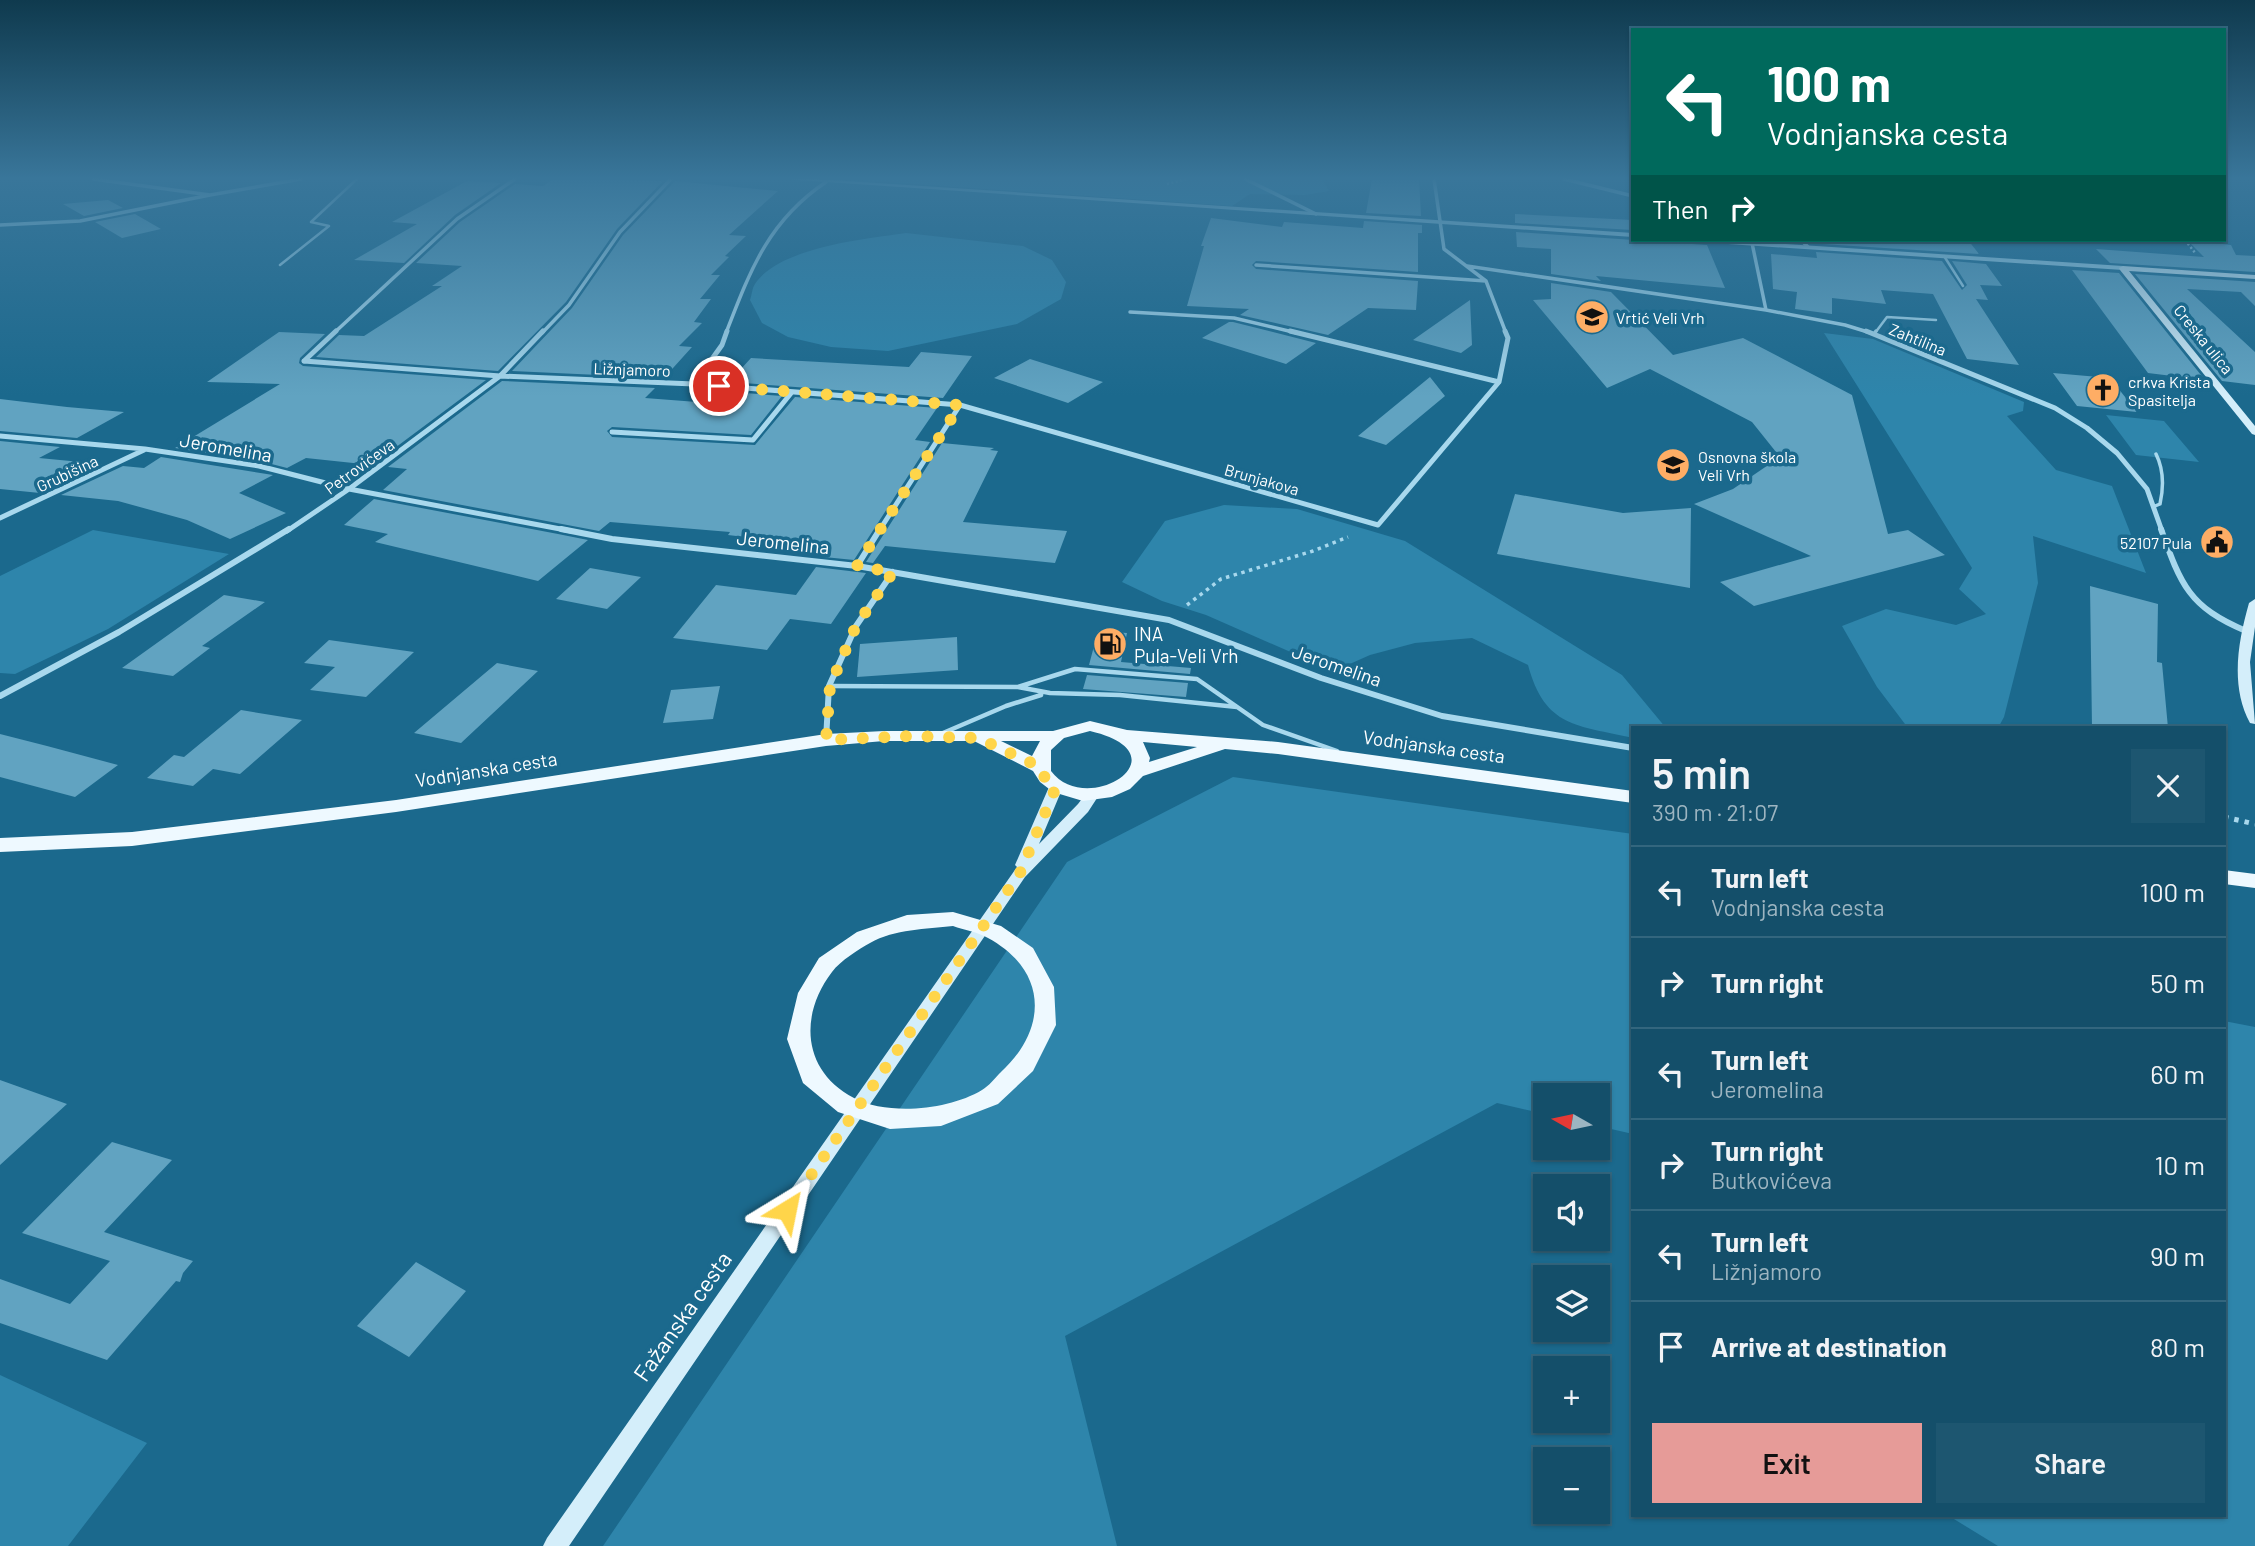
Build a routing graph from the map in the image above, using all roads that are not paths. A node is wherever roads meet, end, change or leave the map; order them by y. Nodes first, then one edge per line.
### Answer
1 (297, 251) edge
2 (422, 251) edge
3 (607, 251) edge
4 (760, 251) edge
5 (1447, 251) edge
6 (1754, 251) edge
7 (1871, 251) edge
8 (1944, 256) junction
9 (280, 265) dead end
10 (1256, 265) dead end
11 (1463, 265) junction
12 (2123, 268) junction
13 (2255, 277) edge
14 (1486, 281) junction
15 (1963, 286) dead end
16 (1766, 310) junction
17 (1130, 312) dead end
18 (1936, 320) dead end
19 (1874, 334) junction
20 (500, 376) junction
21 (1499, 382) junction
22 (694, 384) junction
23 (792, 392) junction
24 (960, 405) junction
25 (612, 432) dead end
26 (2255, 432) edge
27 (0, 436) edge
28 (145, 449) junction
29 (2156, 454) dead end
30 (349, 489) junction
31 (2155, 506) junction
32 (0, 518) edge
33 (857, 566) junction
34 (893, 572) junction
35 (2255, 603) edge
36 (2246, 631) junction
37 (830, 686) junction
38 (1018, 687) junction
39 (1041, 695) junction
40 (0, 696) edge
41 (1238, 707) junction
42 (2255, 720) edge
43 (937, 735) junction
44 (1126, 735) junction
45 (1055, 736) junction
46 (978, 738) junction
47 (826, 740) junction
48 (1228, 743) junction
49 (1631, 748) edge
50 (1363, 759) junction
51 (1040, 767) junction
52 (1139, 771) junction
53 (1056, 787) junction
54 (1091, 795) junction
55 (1631, 797) edge
56 (0, 845) edge
57 (1020, 873) junction
58 (2226, 877) edge
59 (2255, 881) edge
60 (864, 937) joint
61 (555, 1546) edge

1 - 9 lane
2 - 20 street, Ližnjamoro
3 - 20 street, Petrovićeva
4 - 22 street
5 - 11 street
6 - 16 street
7 - 8 street
8 - 12 street
8 - 15 lane
10 - 14 street
11 - 14 street
11 - 16 street, Zahtilina
12 - 13 main road
12 - 26 main road, Creska ulica
14 - 21 street
16 - 19 street, Zahtilina
17 - 21 street
18 - 19 lane
19 - 31 street, Zahtilina
20 - 22 street, Ližnjamoro
20 - 30 street, Petrovićeva
21 - 24 street, Brunjakova
22 - 23 street, Ližnjamoro
23 - 24 street, Ližnjamoro
23 - 25 street
24 - 33 street
27 - 28 street, Jeromelina
28 - 30 street, Jeromelina
28 - 32 street, Grubišina
29 - 31 lane
30 - 33 street, Jeromelina
30 - 40 street, Petrovićeva
31 - 36 street, Zahtilina
33 - 34 street, Jeromelina
34 - 37 street
34 - 49 street, Jeromelina
35 - 36 main road
36 - 42 main road
37 - 38 lane
37 - 47 street
38 - 39 lane
38 - 41 lane
39 - 41 lane
39 - 43 lane
41 - 50 lane
43 - 46 main road, Vodnjanska cesta
43 - 47 main road, Vodnjanska cesta
44 - 45 main road
44 - 48 main road, Vodnjanska cesta
44 - 52 main road
45 - 46 main road, Vodnjanska cesta
45 - 51 main road
46 - 51 main road, Vodnjanska cesta
47 - 56 main road, Vodnjanska cesta
48 - 50 main road, Vodnjanska cesta
48 - 52 main road, Vodnjanska cesta
50 - 55 main road, Vodnjanska cesta
51 - 53 main road
52 - 54 main road
53 - 54 main road
53 - 57 main road, Fažanska cesta
54 - 57 main road, Fažanska cesta
57 - 61 main road, Fažanska cesta
58 - 59 main road
60 - 60 main road

